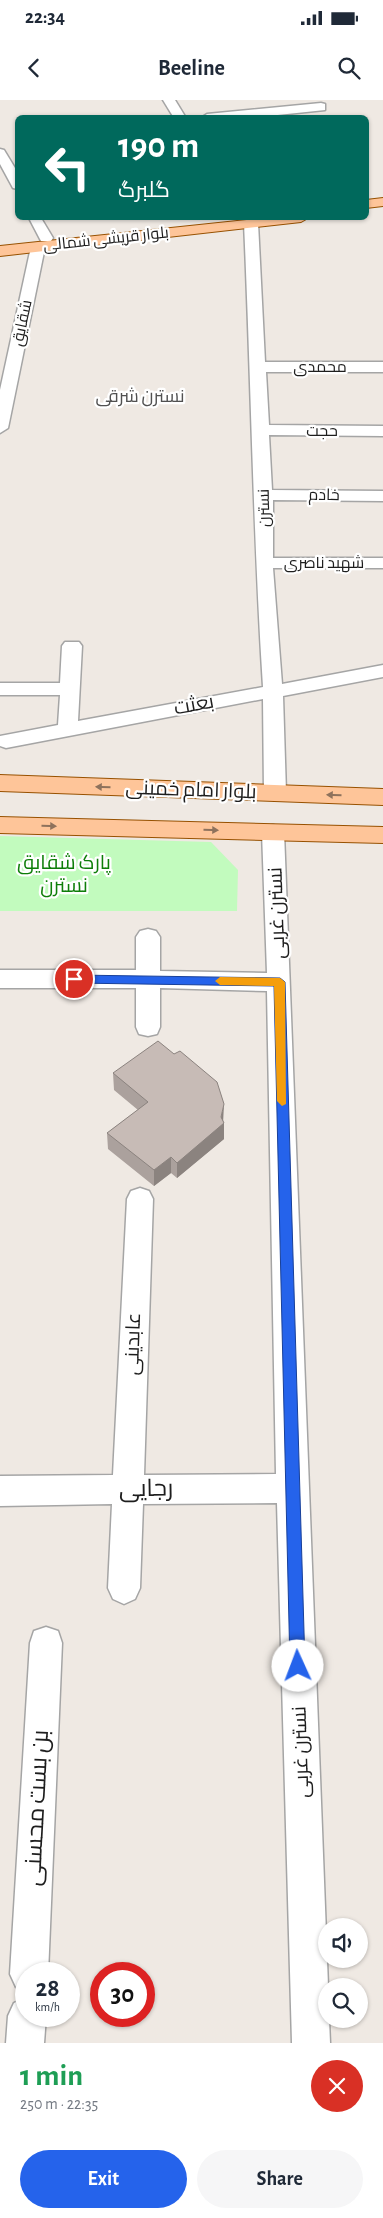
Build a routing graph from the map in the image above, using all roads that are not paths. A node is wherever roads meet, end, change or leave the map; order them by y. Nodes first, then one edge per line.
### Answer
1 (169, 100) edge
2 (322, 107) edge
3 (246, 112) edge
4 (178, 115) edge
5 (227, 115) edge
6 (0, 153) edge
7 (15, 180) edge
8 (383, 202) edge
9 (369, 204) edge
10 (383, 208) edge
11 (369, 210) edge
12 (36, 220) edge
13 (247, 220) edge
14 (42, 242) junction
15 (0, 243) edge
16 (0, 251) edge
17 (258, 368) junction
18 (383, 368) edge
19 (0, 428) edge
20 (261, 430) junction
21 (383, 431) edge
22 (264, 494) junction
23 (383, 496) edge
24 (264, 563) junction
25 (383, 563) edge
26 (72, 646) dead end
27 (383, 671) edge
28 (0, 689) edge
29 (68, 689) junction
30 (273, 690) junction
31 (68, 728) junction
32 (6, 741) dead end
33 (0, 783) edge
34 (274, 793) junction
35 (383, 796) edge
36 (0, 824) edge
37 (273, 832) junction
38 (383, 835) edge
39 (148, 937) dead end
40 (0, 979) edge
41 (148, 979) junction
42 (280, 982) junction
43 (148, 1027) dead end
44 (140, 1199) dead end
45 (292, 1488) junction
46 (127, 1490) junction
47 (0, 1491) edge
48 (124, 1588) dead end
49 (46, 1643) dead end
50 (30, 1962) edge
51 (26, 2027) edge
52 (25, 2043) edge
53 (311, 2043) edge

1 - 4 street
2 - 3 street
3 - 5 street
6 - 7 street
8 - 9 main road
10 - 11 main road
12 - 14 street
13 - 14 main road, بلوار قریشی شمالی
13 - 17 street, نسترن
14 - 15 main road, بلوار قریشی شمالی
14 - 16 main road, بلوار قریشی شمالی
14 - 19 street, شقایق
17 - 18 street, محمدی
17 - 20 street, نسترن
20 - 21 street, حجت
20 - 22 street, نسترن
22 - 23 street, خادم
22 - 24 street, نسترن
24 - 25 street, شهید ناصری
24 - 30 street, نسترن
26 - 29 street
27 - 30 street, بعثت
28 - 29 street
29 - 31 street
30 - 31 street, بعثت
30 - 34 street, نسترن
31 - 32 street, بعثت
34 -> 33 main road, بلوار امام خمینی
35 -> 34 main road, بلوار امام خمینی
36 -> 37 main road, بلوار امام خمینی
37 - 38 main road, بلوار امام خمینی
37 - 42 street, نسترن غربی
39 - 41 street
40 - 41 street
41 - 42 street
41 - 43 street
42 - 45 street, نسترن غربی
44 - 46 street, عابدینی
45 - 46 street, رجایی
45 - 53 street, نسترن غربی
46 - 47 street, رجایی
46 - 48 street, عابدینی
49 - 50 street, بن بست محسنی
51 - 52 street

